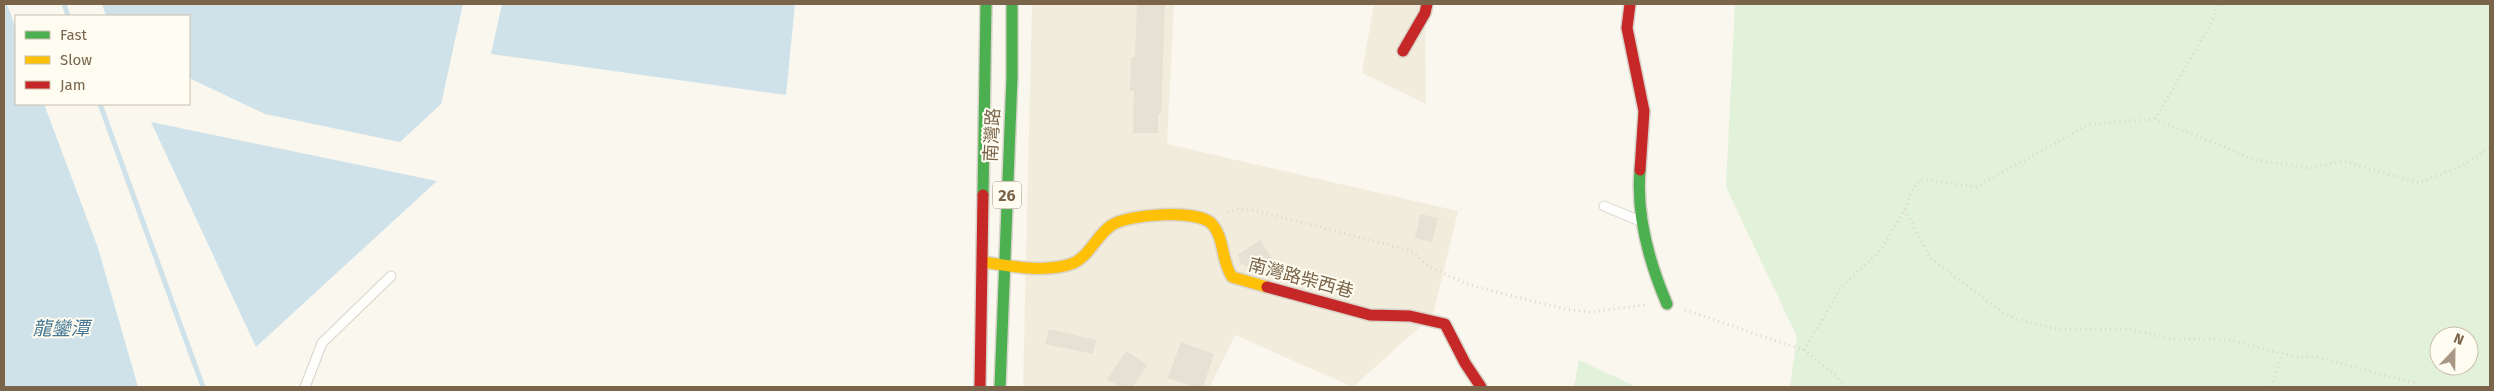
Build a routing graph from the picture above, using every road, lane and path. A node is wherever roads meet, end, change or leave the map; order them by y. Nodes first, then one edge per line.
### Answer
1 (986, 4) edge
2 (1012, 4) edge
3 (1427, 4) edge
4 (1630, 4) edge
5 (2218, 4) edge
6 (1403, 51) dead end
7 (2154, 119) junction
8 (2490, 148) edge
9 (1604, 206) dead end
10 (1905, 210) junction
11 (1209, 221) junction
12 (1642, 222) junction
13 (983, 262) junction
14 (1004, 265) junction
15 (391, 276) dead end
16 (1667, 304) junction
17 (1804, 350) junction
18 (2282, 354) junction
19 (305, 387) edge
20 (980, 387) edge
21 (1000, 387) edge
22 (1481, 387) edge
23 (1846, 387) edge
24 (2272, 387) edge
25 (2416, 387) edge

1 - 13 street, 南灣路 / 26
2 - 14 street, 南灣路 / 26
3 - 6 street
4 - 12 street
5 - 7 path
7 - 8 path
7 - 10 path
9 - 12 lane
10 - 17 path
10 - 18 path
11 - 14 street
11 - 16 path
11 - 22 street, 南灣路柴西巷
12 - 16 street
13 - 14 street
13 - 20 street, 南灣路 / 26
14 - 21 street, 南灣路 / 26
15 - 19 lane
16 - 17 path
17 - 23 path
18 - 24 path
18 - 25 path

